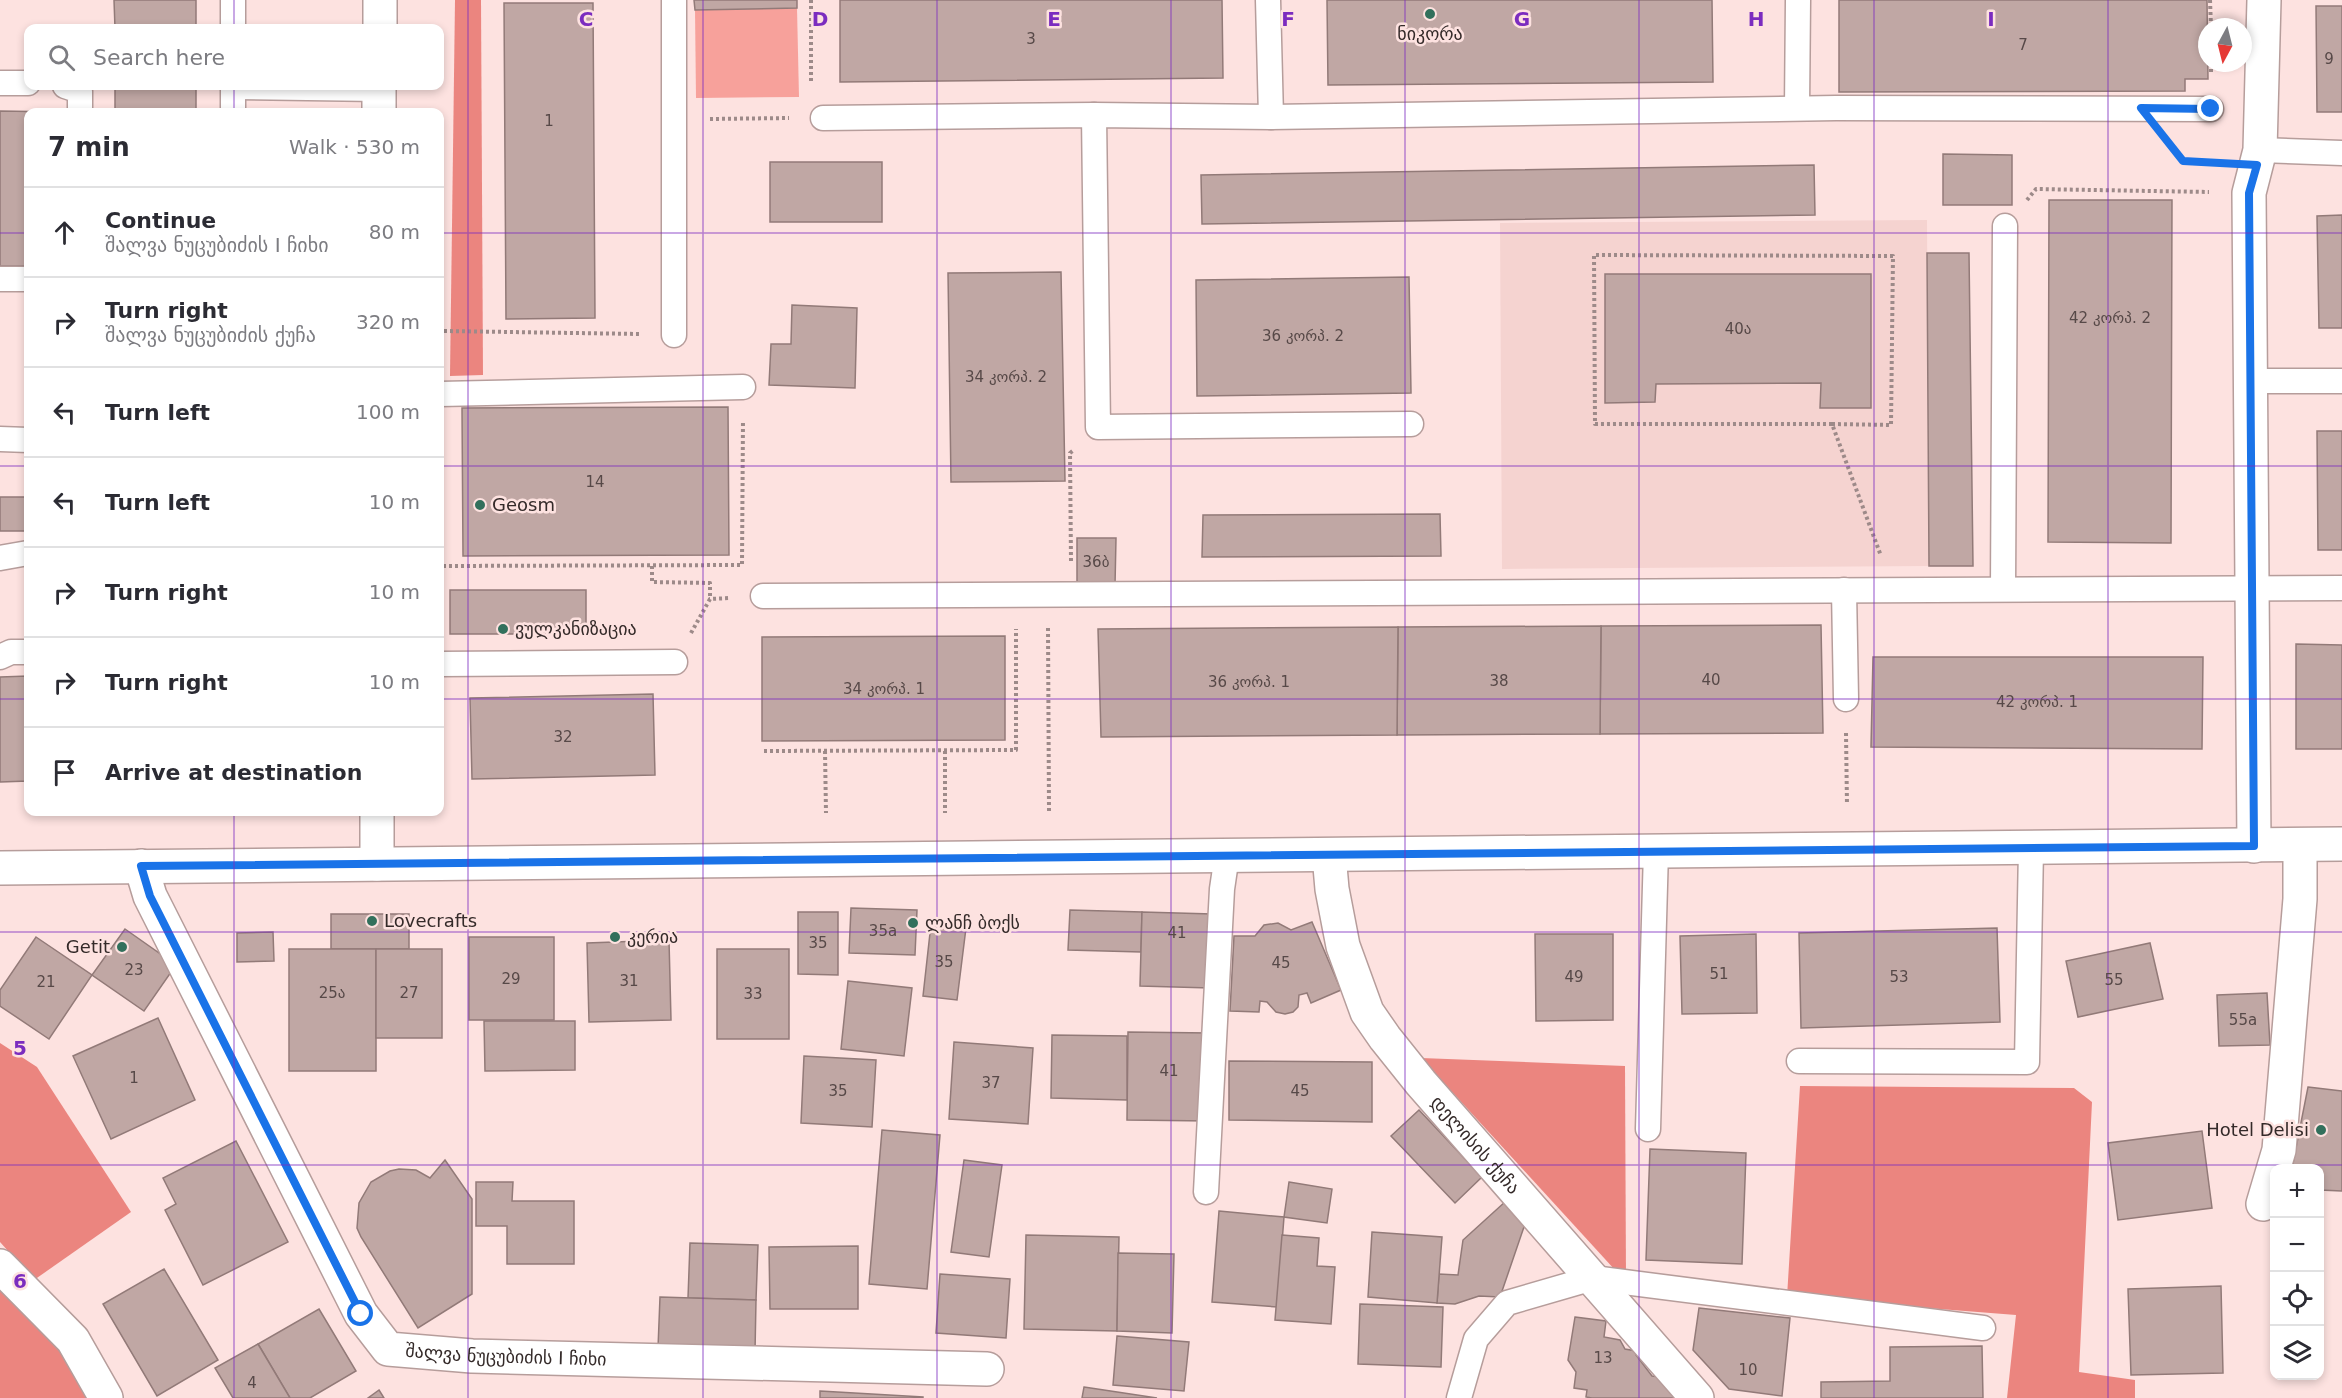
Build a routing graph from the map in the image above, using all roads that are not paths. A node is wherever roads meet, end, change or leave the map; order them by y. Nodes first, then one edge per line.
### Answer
1 (233, 0) edge
2 (380, 0) edge
3 (674, 0) edge
4 (1269, 0) edge
5 (1798, 0) edge
6 (2264, 0) edge
7 (233, 24) edge
8 (380, 24) edge
9 (0, 83) edge
10 (24, 83) edge
11 (77, 90) edge
12 (233, 90) edge
13 (291, 90) edge
14 (379, 96) edge
15 (80, 108) edge
16 (233, 108) edge
17 (1797, 108) junction
18 (2211, 109) dead end
19 (1094, 115) junction
20 (1271, 117) junction
21 (817, 118) road end
22 (2342, 153) edge
23 (2255, 169) junction
24 (2005, 226) road end
25 (0, 279) edge
26 (24, 279) edge
27 (674, 335) road end
28 (2252, 381) junction
29 (2342, 381) edge
30 (743, 387) road end
31 (444, 394) edge
32 (1411, 424) dead end
33 (0, 439) edge
34 (24, 440) edge
35 (24, 554) edge
36 (0, 558) edge
37 (2253, 588) junction
38 (2342, 588) edge
39 (2002, 589) junction
40 (1844, 590) junction
41 (763, 596) road end
42 (24, 652) edge
43 (0, 657) edge
44 (675, 662) road end
45 (444, 664) edge
46 (1846, 699) road end
47 (376, 816) edge
48 (2342, 844) edge
49 (2300, 845) junction
50 (2254, 846) junction
51 (2031, 848) junction
52 (1656, 851) junction
53 (1227, 855) junction
54 (1329, 855) junction
55 (376, 864) junction
56 (141, 866) junction
57 (0, 868) edge
58 (1799, 1061) dead end
59 (1648, 1129) dead end
60 (1206, 1192) dead end
61 (2264, 1204) dead end
62 (0, 1266) edge
63 (1593, 1278) junction
64 (1983, 1328) dead end
65 (987, 1369) dead end
66 (106, 1398) edge
67 (1459, 1398) edge
68 (1697, 1398) edge

1 - 7 lane
2 - 8 street
3 - 27 lane
4 - 20 lane
5 - 17 lane
6 - 23 street
9 - 10 lane
11 - 15 lane
12 - 16 lane
13 - 14 lane
17 - 18 lane
17 - 20 lane
19 - 20 lane
19 - 21 lane
19 - 32 lane
22 - 23 lane
23 - 28 street
24 - 39 lane
25 - 26 lane
28 - 29 lane
28 - 37 street
30 - 31 lane
33 - 34 lane
35 - 36 lane
37 - 38 lane
37 - 39 lane
37 - 50 street
39 - 40 lane
40 - 41 lane
40 - 46 lane
42 - 43 lane
44 - 45 lane
47 - 55 street
48 - 49 street
49 - 50 street
49 - 61 street
50 - 51 street
51 - 52 street
51 - 58 lane
52 - 54 street
52 - 59 lane
53 - 54 street
53 - 55 street
53 - 60 lane
54 - 63 street, დელისის ქუჩა
55 - 56 street
56 - 57 street
56 - 65 street, შალვა ნუცუბიძის I ჩიხი
62 - 66 street
63 - 64 lane
63 - 67 lane
63 - 68 street, დელისის ქუჩა

